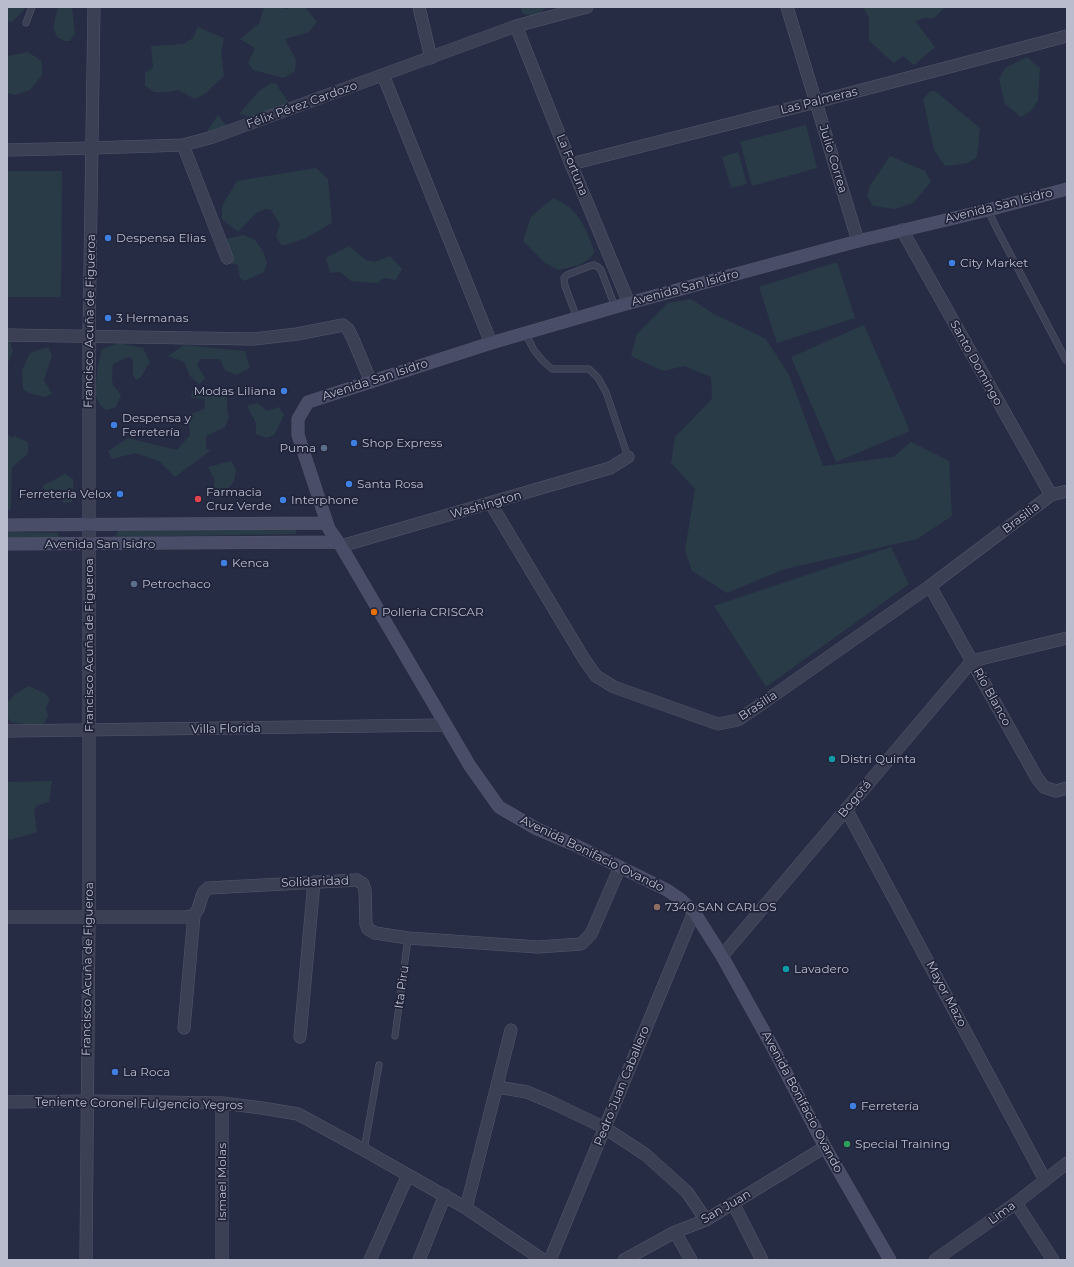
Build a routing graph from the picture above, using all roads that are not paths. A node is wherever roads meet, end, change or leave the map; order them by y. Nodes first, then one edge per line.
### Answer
1 (32, 7) edge
2 (94, 7) edge
3 (418, 7) edge
4 (587, 7) edge
5 (787, 7) edge
6 (26, 23) dead end
7 (516, 26) junction
8 (1067, 36) edge
9 (431, 58) junction
10 (383, 75) junction
11 (816, 102) junction
12 (183, 145) junction
13 (92, 148) junction
14 (7, 150) edge
15 (571, 164) junction
16 (1067, 189) edge
17 (988, 210) junction
18 (902, 230) junction
19 (858, 241) junction
20 (228, 258) dead end
21 (629, 303) junction
22 (615, 307) junction
23 (577, 318) junction
24 (525, 333) junction
25 (7, 335) edge
26 (89, 335) junction
27 (491, 343) junction
28 (1066, 360) edge
29 (370, 382) junction
30 (308, 402) joint
31 (628, 457) joint
32 (1067, 491) edge
33 (1051, 495) junction
34 (491, 504) junction
35 (326, 524) junction
36 (7, 525) edge
37 (88, 525) junction
38 (7, 544) edge
39 (88, 544) junction
40 (339, 544) junction
41 (930, 586) junction
42 (1067, 638) edge
43 (972, 661) junction
44 (446, 725) junction
45 (7, 731) edge
46 (89, 731) junction
47 (1067, 788) edge
48 (846, 809) junction
49 (620, 868) junction
50 (314, 882) junction
51 (694, 912) junction
52 (194, 915) junction
53 (7, 917) edge
54 (89, 917) junction
55 (408, 938) junction
56 (722, 956) junction
57 (184, 1028) dead end
58 (511, 1030) dead end
59 (395, 1036) dead end
60 (300, 1037) dead end
61 (379, 1065) dead end
62 (498, 1088) junction
63 (7, 1102) edge
64 (87, 1102) junction
65 (222, 1103) junction
66 (605, 1128) junction
67 (825, 1147) junction
68 (364, 1150) junction
69 (1067, 1163) edge
70 (408, 1175) junction
71 (1045, 1180) junction
72 (444, 1195) junction
73 (733, 1203) junction
74 (1016, 1203) junction
75 (466, 1208) junction
76 (706, 1220) junction
77 (675, 1232) junction
78 (86, 1260) edge
79 (222, 1260) edge
80 (370, 1260) edge
81 (419, 1260) edge
82 (543, 1260) edge
83 (550, 1260) edge
84 (624, 1260) edge
85 (691, 1260) edge
86 (762, 1260) edge
87 (890, 1260) edge
88 (935, 1260) edge
89 (1053, 1260) edge

1 - 6 lane
2 - 13 street, Francisco Acuña de Figueroa
3 - 9 street
4 - 7 street, Félix Pérez Cardozo
5 - 11 street, Julio Correa
7 - 9 street, Félix Pérez Cardozo
7 - 15 street, La Fortuna
8 - 11 street, Las Palmeras
9 - 10 street, Félix Pérez Cardozo
10 - 12 street, Félix Pérez Cardozo
10 - 27 street
11 - 15 street, Las Palmeras
11 - 19 street, Julio Correa
12 - 13 street, Félix Pérez Cardozo
12 - 20 street
13 - 14 street, Félix Pérez Cardozo
13 - 26 street, Francisco Acuña de Figueroa
15 - 21 street, La Fortuna
16 - 17 main road, Avenida San Isidro
17 - 18 main road, Avenida San Isidro
17 - 28 lane
18 - 19 main road, Avenida San Isidro
18 - 33 street, Santo Domingo
19 - 21 main road, Avenida San Isidro
21 - 22 main road, Avenida San Isidro
22 - 23 main road, Avenida San Isidro
22 - 23 lane
23 - 24 main road, Avenida San Isidro
24 - 27 main road, Avenida San Isidro
24 - 31 lane
25 - 26 street
26 - 29 street
26 - 37 street, Francisco Acuña de Figueroa
27 - 29 main road, Avenida San Isidro
29 - 30 main road, Avenida San Isidro
30 - 35 main road, Avenida Bonifacio Ovando
31 - 34 street, Washington
32 - 33 street, Brasilia
33 - 41 street, Brasilia
34 - 40 street, Washington
34 - 41 street, Brasilia
35 - 37 main road, Avenida San Isidro
35 - 40 main road, Avenida Bonifacio Ovando
36 - 37 main road, Avenida San Isidro
37 - 39 street, Francisco Acuña de Figueroa
38 - 39 main road, Avenida San Isidro
39 - 40 main road, Avenida San Isidro
39 - 46 street, Francisco Acuña de Figueroa
40 - 44 main road, Avenida Bonifacio Ovando
41 - 43 street, Río Blanco
42 - 43 street
43 - 47 street, Río Blanco
43 - 48 street, Bogotá
44 - 46 street, Villa Florida
44 - 49 main road, Avenida Bonifacio Ovando
45 - 46 street, Villa Florida
46 - 54 street, Francisco Acuña de Figueroa
48 - 56 street, Bogotá
48 - 71 street, Mayor Mazo
49 - 51 main road, Avenida Bonifacio Ovando
49 - 55 street, Solidaridad
50 - 52 street, Solidaridad
50 - 55 street, Solidaridad
50 - 60 street
51 - 56 main road, Avenida Bonifacio Ovando
51 - 66 street, Pedro Juan Caballero
52 - 54 street
52 - 57 street
53 - 54 street
54 - 64 street, Francisco Acuña de Figueroa
55 - 59 lane, Ita Piru
56 - 67 main road, Avenida Bonifacio Ovando
58 - 62 street
61 - 68 lane
62 - 66 street
62 - 75 street
63 - 64 street, Teniente Coronel Fulgencio Yegros
64 - 65 street, Teniente Coronel Fulgencio Yegros
64 - 78 street, Francisco Acuña de Figueroa
65 - 68 street, Teniente Coronel Fulgencio Yegros
65 - 79 street, Ismael Molas
66 - 76 street
66 - 83 street, Pedro Juan Caballero
67 - 73 street, San Juan
67 - 87 main road, Avenida Bonifacio Ovando
68 - 70 street, Teniente Coronel Fulgencio Yegros
69 - 71 street, Lima
70 - 72 street, Teniente Coronel Fulgencio Yegros
70 - 80 street
71 - 74 street, Lima
72 - 75 street, Teniente Coronel Fulgencio Yegros
72 - 81 street
73 - 76 street, San Juan
73 - 86 street
74 - 88 street, Lima
74 - 89 street
75 - 82 street, Teniente Coronel Fulgencio Yegros
76 - 77 street, San Juan
77 - 84 street, San Juan
77 - 85 street

